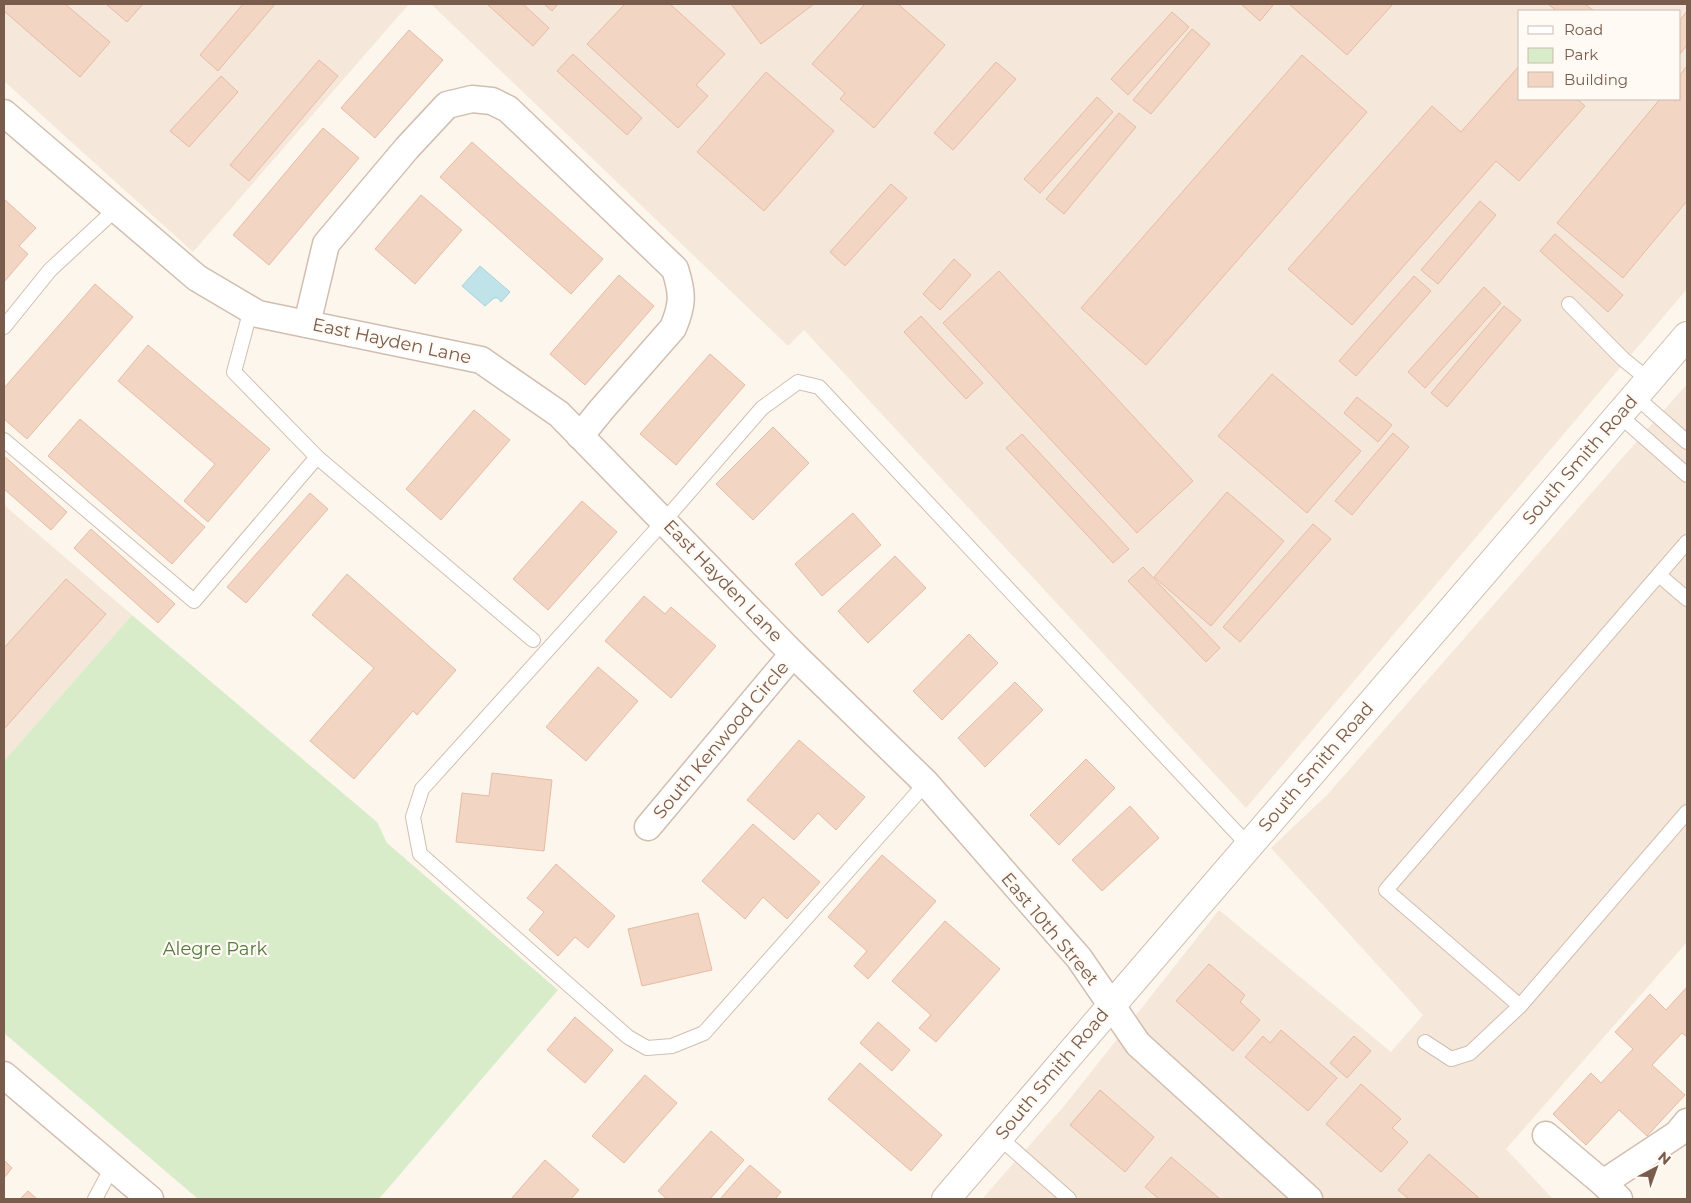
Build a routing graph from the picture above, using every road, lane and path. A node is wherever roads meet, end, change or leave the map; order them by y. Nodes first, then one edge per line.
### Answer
1 (4, 113) edge
2 (116, 209) junction
3 (1569, 304) dead end
4 (251, 309) junction
5 (307, 324) junction
6 (4, 328) edge
7 (1687, 336) edge
8 (1634, 397) junction
9 (580, 436) junction
10 (4, 440) edge
11 (1687, 442) edge
12 (317, 457) junction
13 (1687, 475) edge
14 (664, 521) junction
15 (1687, 542) edge
16 (1660, 575) junction
17 (1687, 599) edge
18 (533, 640) dead end
19 (793, 654) junction
20 (926, 784) junction
21 (1687, 812) edge
22 (648, 827) dead end
23 (1249, 846) junction
24 (1112, 1005) junction
25 (1520, 1006) junction
26 (1425, 1042) dead end
27 (4, 1075) edge
28 (1687, 1122) edge
29 (1546, 1135) dead end
30 (999, 1137) junction
31 (112, 1167) junction
32 (1611, 1191) edge
33 (95, 1199) edge
34 (150, 1199) edge
35 (946, 1199) edge
36 (1069, 1199) edge
37 (1309, 1199) edge

1 - 2 street, East Hayden Lane
2 - 4 street, East Hayden Lane
2 - 6 lane
3 - 8 lane
4 - 5 street, East Hayden Lane
4 - 12 lane
5 - 9 street, East Hayden Lane
5 - 9 street
7 - 8 street, South Smith Road
8 - 11 lane
8 - 13 lane
8 - 23 street, South Smith Road
9 - 14 street, East Hayden Lane
10 - 12 lane
12 - 18 lane
14 - 19 street, East Hayden Lane
14 - 20 lane
14 - 23 lane
15 - 16 lane
16 - 17 lane
16 - 25 lane
19 - 20 street, East 10th Street
19 - 22 street, South Kenwood Circle
20 - 24 street, East 10th Street
21 - 25 lane
23 - 24 street, South Smith Road
24 - 30 street, South Smith Road
24 - 37 street, East 10th Street
25 - 26 lane
27 - 31 street
28 - 32 street
29 - 32 street
30 - 35 street, South Smith Road
30 - 36 lane
31 - 33 lane
31 - 34 street

